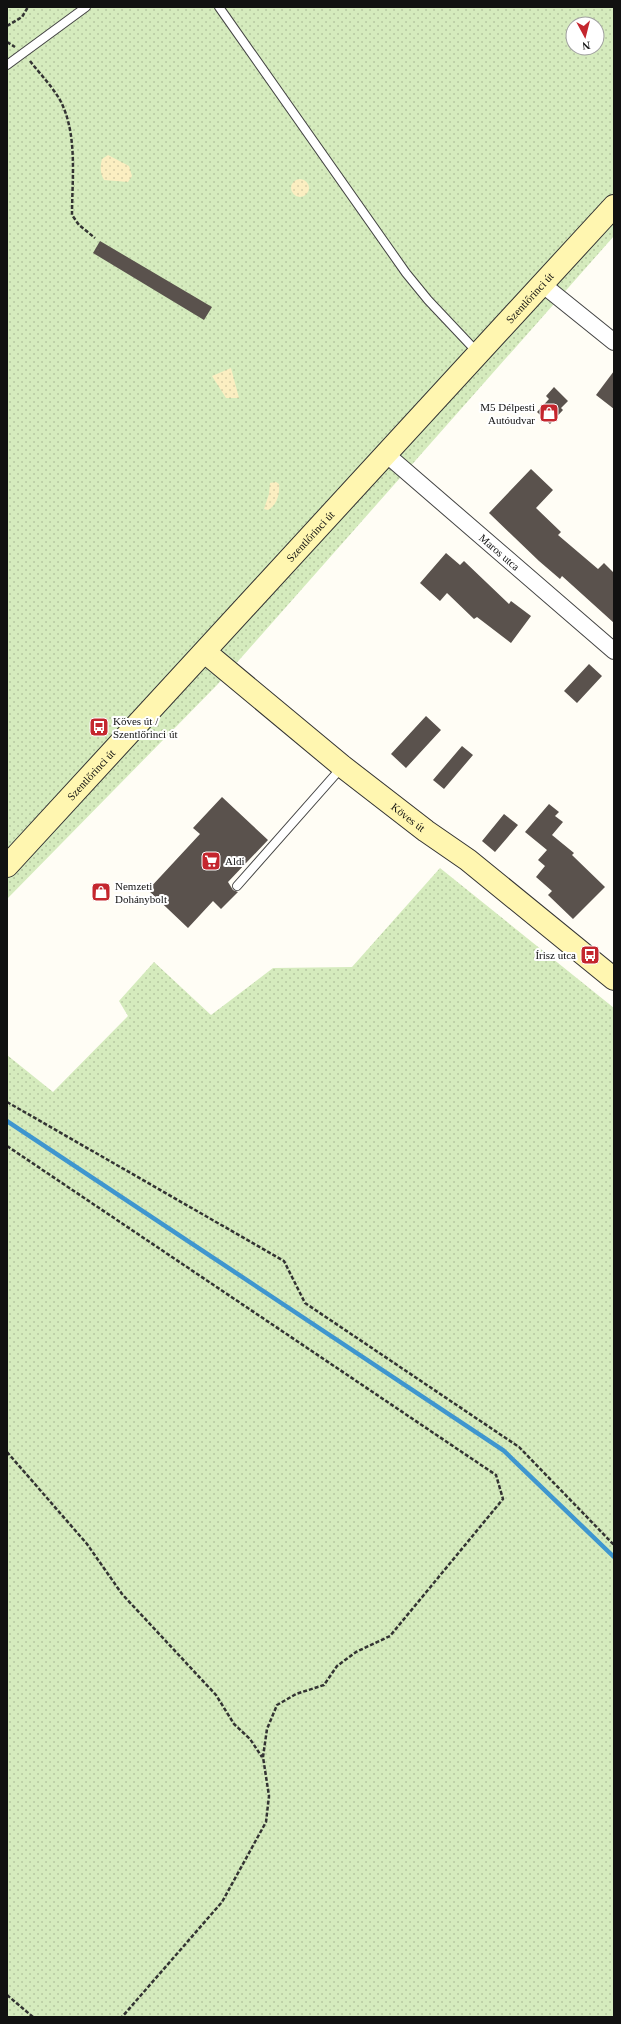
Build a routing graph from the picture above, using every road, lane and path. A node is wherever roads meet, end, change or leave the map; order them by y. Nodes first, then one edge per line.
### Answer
1 (28, 7) edge
2 (86, 7) edge
3 (219, 7) edge
4 (7, 26) edge
5 (7, 42) edge
6 (24, 53) junction
7 (7, 65) edge
8 (614, 206) edge
9 (95, 238) dead end
10 (542, 284) junction
11 (614, 342) edge
12 (479, 354) junction
13 (386, 454) junction
14 (614, 651) edge
15 (205, 652) junction
16 (342, 766) junction
17 (7, 866) edge
18 (237, 886) dead end
19 (614, 979) edge
20 (7, 1102) edge
21 (7, 1146) edge
22 (7, 1452) edge
23 (614, 1545) edge
24 (263, 1757) junction
25 (7, 1996) edge
26 (33, 2017) edge
27 (122, 2017) edge

1 - 4 path
2 - 6 lane
3 - 12 lane
5 - 6 path
6 - 7 lane
6 - 9 path
8 - 10 main road, Szentlőrinci út
10 - 11 street
10 - 12 main road, Szentlőrinci út
12 - 13 main road, Szentlőrinci út
13 - 14 street, Maros utca
13 - 15 main road, Szentlőrinci út
15 - 16 main road, Köves út
15 - 17 main road, Szentlőrinci út
16 - 18 lane
16 - 19 main road, Köves út
20 - 23 path
21 - 24 path
22 - 24 path
24 - 27 path
25 - 26 path

